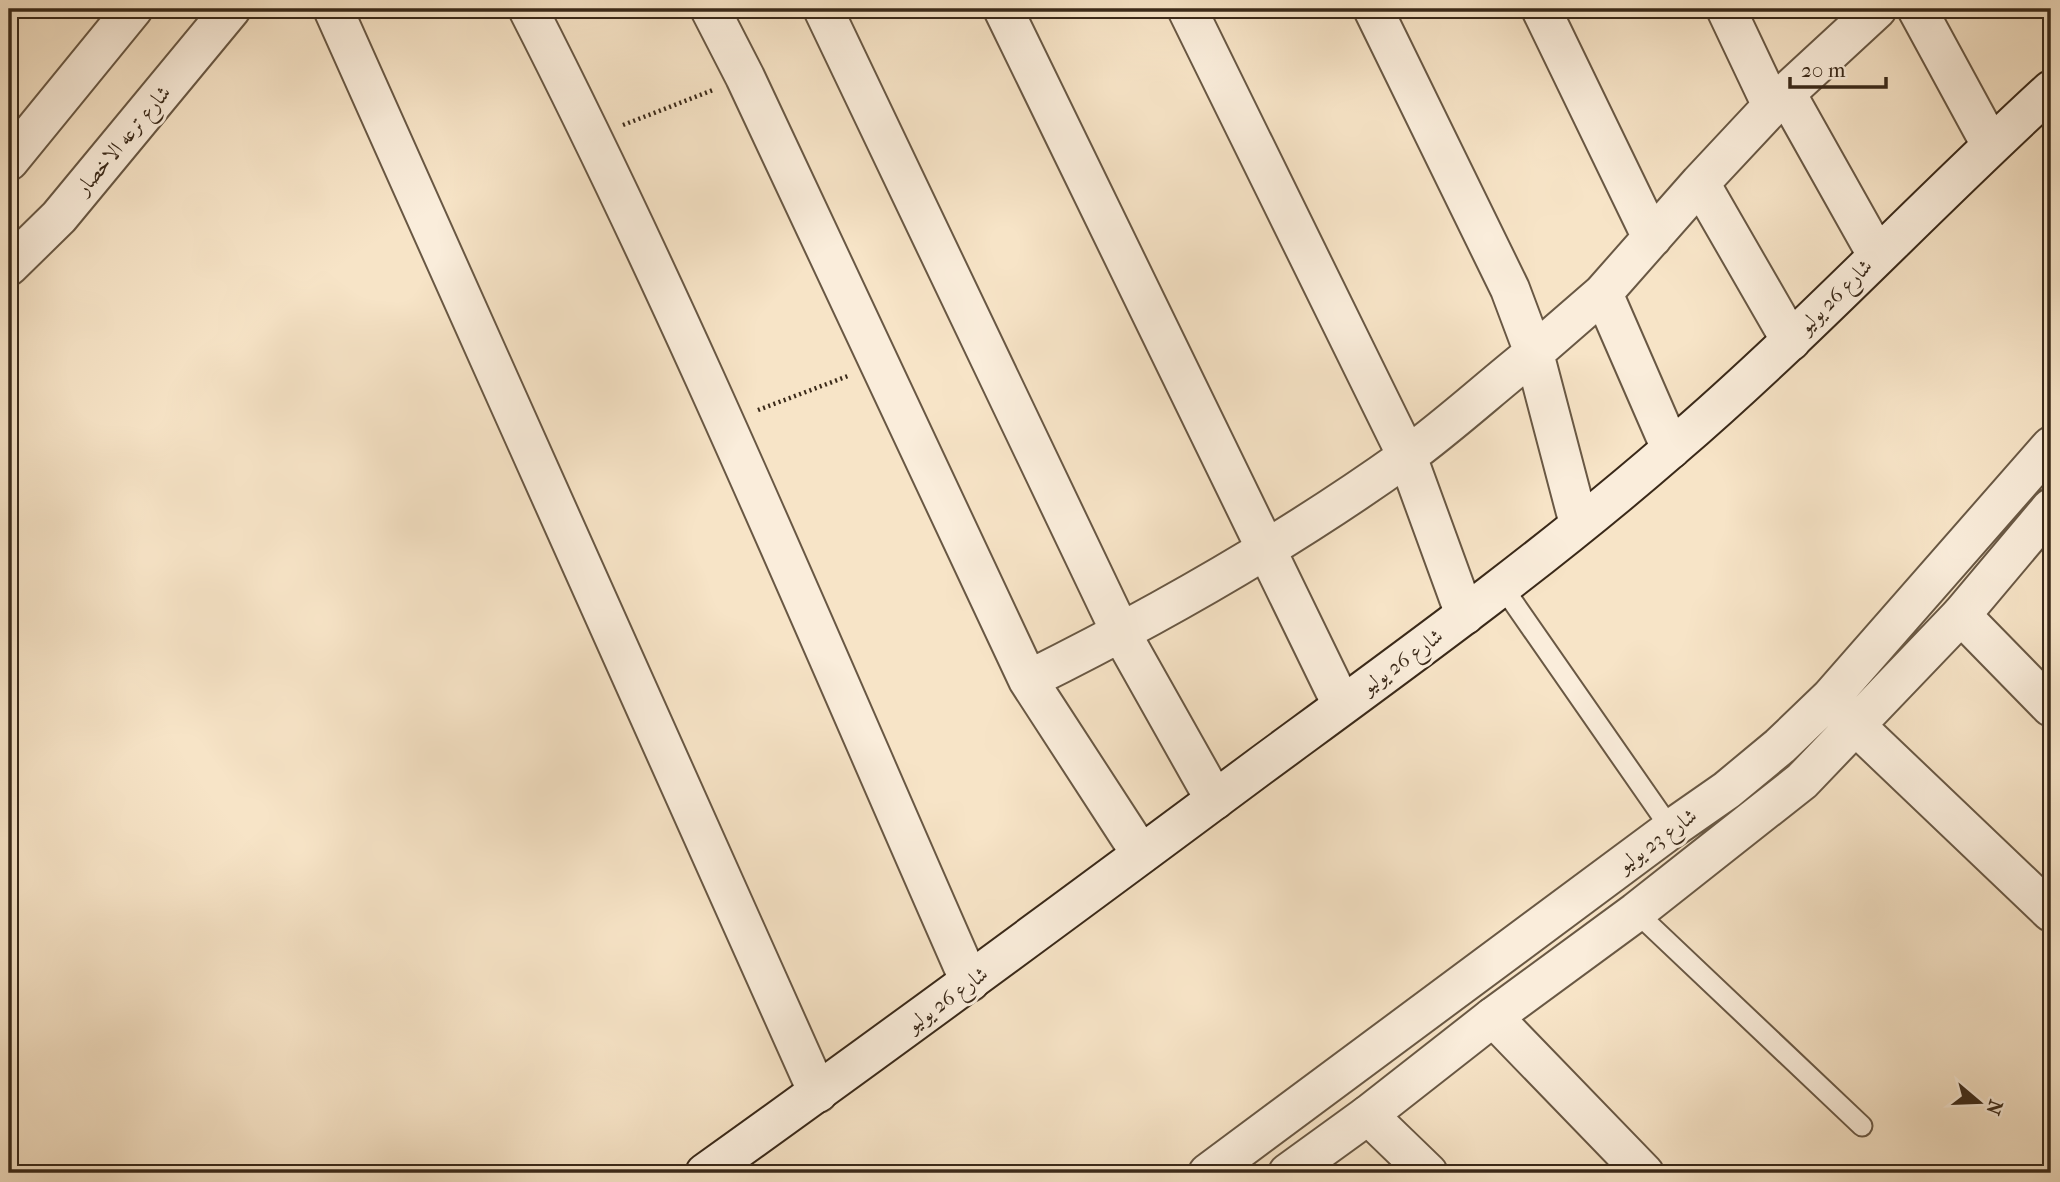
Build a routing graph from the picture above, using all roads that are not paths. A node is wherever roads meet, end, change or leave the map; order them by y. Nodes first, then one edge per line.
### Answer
1 (133, 9) edge
2 (231, 9) edge
3 (333, 9) edge
4 (528, 9) edge
5 (710, 9) edge
6 (823, 9) edge
7 (1003, 9) edge
8 (1187, 9) edge
9 (1373, 9) edge
10 (1541, 9) edge
11 (1726, 9) edge
12 (1877, 9) edge
13 (1917, 9) edge
14 (2051, 90) edge
15 (1779, 99) junction
16 (1991, 145) junction
17 (9, 162) edge
18 (1700, 183) junction
19 (1652, 238) junction
20 (1877, 255) junction
21 (9, 266) edge
22 (1603, 293) junction
23 (1791, 341) junction
24 (1534, 353) junction
25 (2051, 446) edge
26 (1671, 449) junction
27 (1407, 456) junction
28 (2049, 517) edge
29 (1579, 524) junction
30 (1266, 549) junction
31 (1502, 586) junction
32 (1465, 615) junction
33 (1961, 615) junction
34 (1121, 633) junction
35 (1028, 680) junction
36 (1342, 705) junction
37 (2051, 707) edge
38 (1855, 725) junction
39 (1215, 800) junction
40 (1671, 829) junction
41 (1141, 854) junction
42 (1636, 912) junction
43 (2051, 912) edge
44 (970, 982) junction
45 (1493, 1017) junction
46 (818, 1093) junction
47 (1368, 1115) junction
48 (1862, 1126) dead end
49 (705, 1173) edge
50 (1208, 1173) edge
51 (1288, 1173) edge
52 (1428, 1173) edge
53 (1644, 1173) edge

1 - 17 street
2 - 21 street, شارع ترعه الاخصار
3 - 46 street
4 - 44 street
5 - 35 street
6 - 34 street
7 - 30 street
8 - 27 street
9 - 24 street
10 - 19 street
11 - 15 street
12 - 15 street
13 - 16 street
14 - 16 street, شارع 26 يوليو
15 - 18 street
15 - 20 street
16 - 20 street, شارع 26 يوليو
18 - 19 street
18 - 23 street
19 - 22 street
20 - 23 street, شارع 26 يوليو
22 - 24 street
22 - 26 street
23 - 26 street, شارع 26 يوليو
24 - 27 street
24 - 29 street
25 - 40 street, شارع 23 يوليو
26 - 29 street, شارع 26 يوليو
27 - 30 street
27 - 32 street
28 - 33 street, شارع 23 يوليو
29 - 31 street, شارع 26 يوليو
30 - 34 street
30 - 36 street
31 - 32 street, شارع 26 يوليو
31 - 40 lane
32 - 36 street, شارع 26 يوليو
33 - 37 street
33 - 38 street, شارع 23 يوليو
34 - 35 street
34 - 39 street
35 - 41 street
36 - 39 street, شارع 26 يوليو
38 - 42 street, شارع 23 يوليو
38 - 43 street
39 - 41 street, شارع 26 يوليو
40 - 50 street, شارع 23 يوليو
41 - 44 street, شارع 26 يوليو
42 - 45 street, شارع 23 يوليو
42 - 48 lane
44 - 46 street, شارع 26 يوليو
45 - 47 street, شارع 23 يوليو
45 - 53 street
46 - 49 street, شارع 26 يوليو
47 - 51 street, شارع 23 يوليو
47 - 52 street

